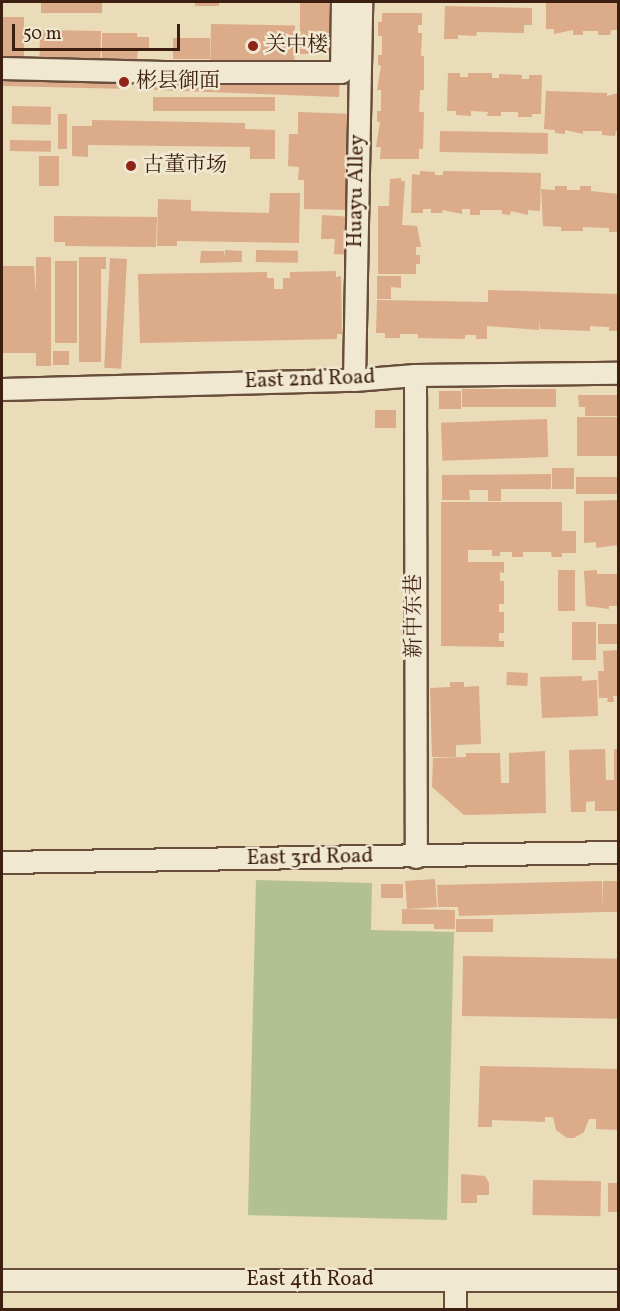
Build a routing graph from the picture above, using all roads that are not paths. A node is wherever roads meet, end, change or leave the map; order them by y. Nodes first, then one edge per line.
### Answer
1 (342, 2) edge
2 (361, 2) edge
3 (2, 68) edge
4 (618, 373) edge
5 (415, 375) junction
6 (354, 380) junction
7 (2, 389) edge
8 (618, 852) edge
9 (416, 857) junction
10 (2, 862) edge
11 (2, 1280) edge
12 (455, 1280) junction
13 (618, 1280) edge
14 (455, 1310) edge

1 - 3 street
2 - 6 street, Huayu Alley
4 - 5 street, East 2nd Road
5 - 6 street, East 2nd Road
5 - 9 street, 新中东巷
6 - 7 street, East 2nd Road
8 - 9 street, East 3rd Road
9 - 10 street, East 3rd Road
11 - 12 street, East 4th Road
12 - 13 street, East 4th Road
12 - 14 street

